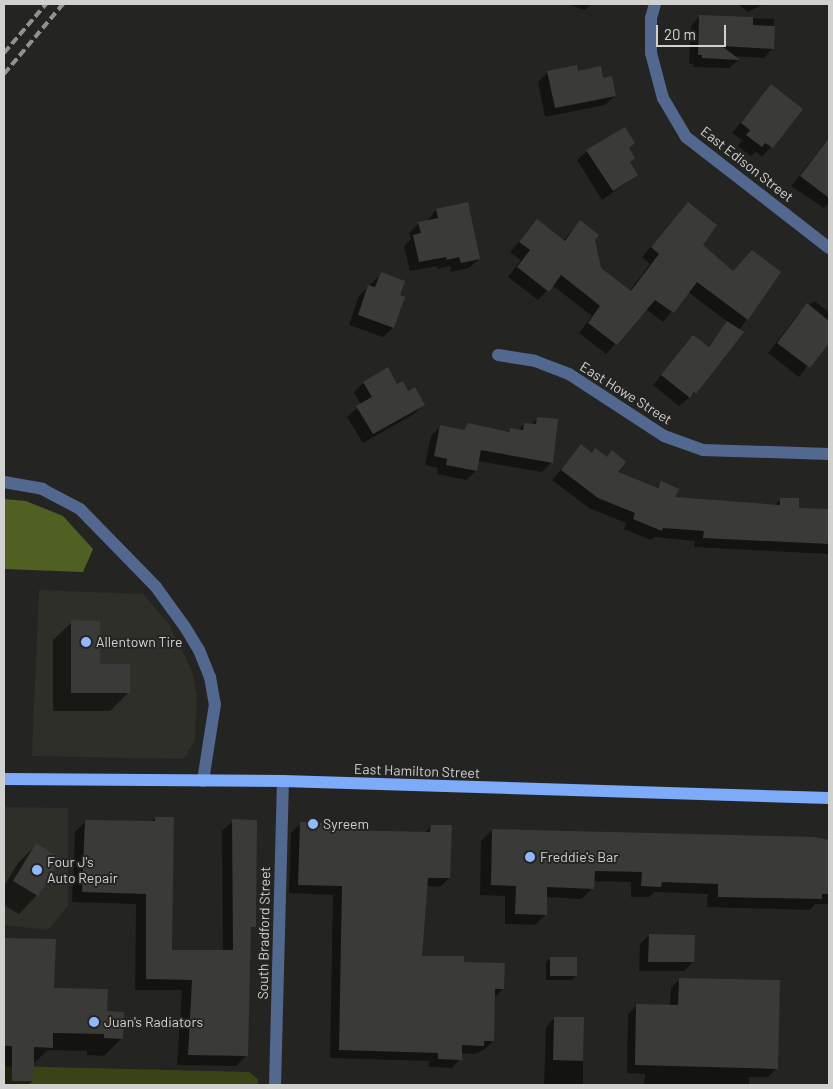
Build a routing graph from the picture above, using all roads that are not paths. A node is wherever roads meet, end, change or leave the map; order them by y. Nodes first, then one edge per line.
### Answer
1 (655, 4) edge
2 (829, 248) edge
3 (498, 355) dead end
4 (829, 454) edge
5 (4, 482) edge
6 (4, 779) edge
7 (203, 781) junction
8 (283, 782) junction
9 (829, 798) edge
10 (275, 1085) edge

1 - 2 street, East Edison Street
3 - 4 street, East Howe Street
5 - 7 street
6 - 7 main road, East Hamilton Street
7 - 8 main road, East Hamilton Street
8 - 9 main road, East Hamilton Street
8 - 10 street, South Bradford Street

